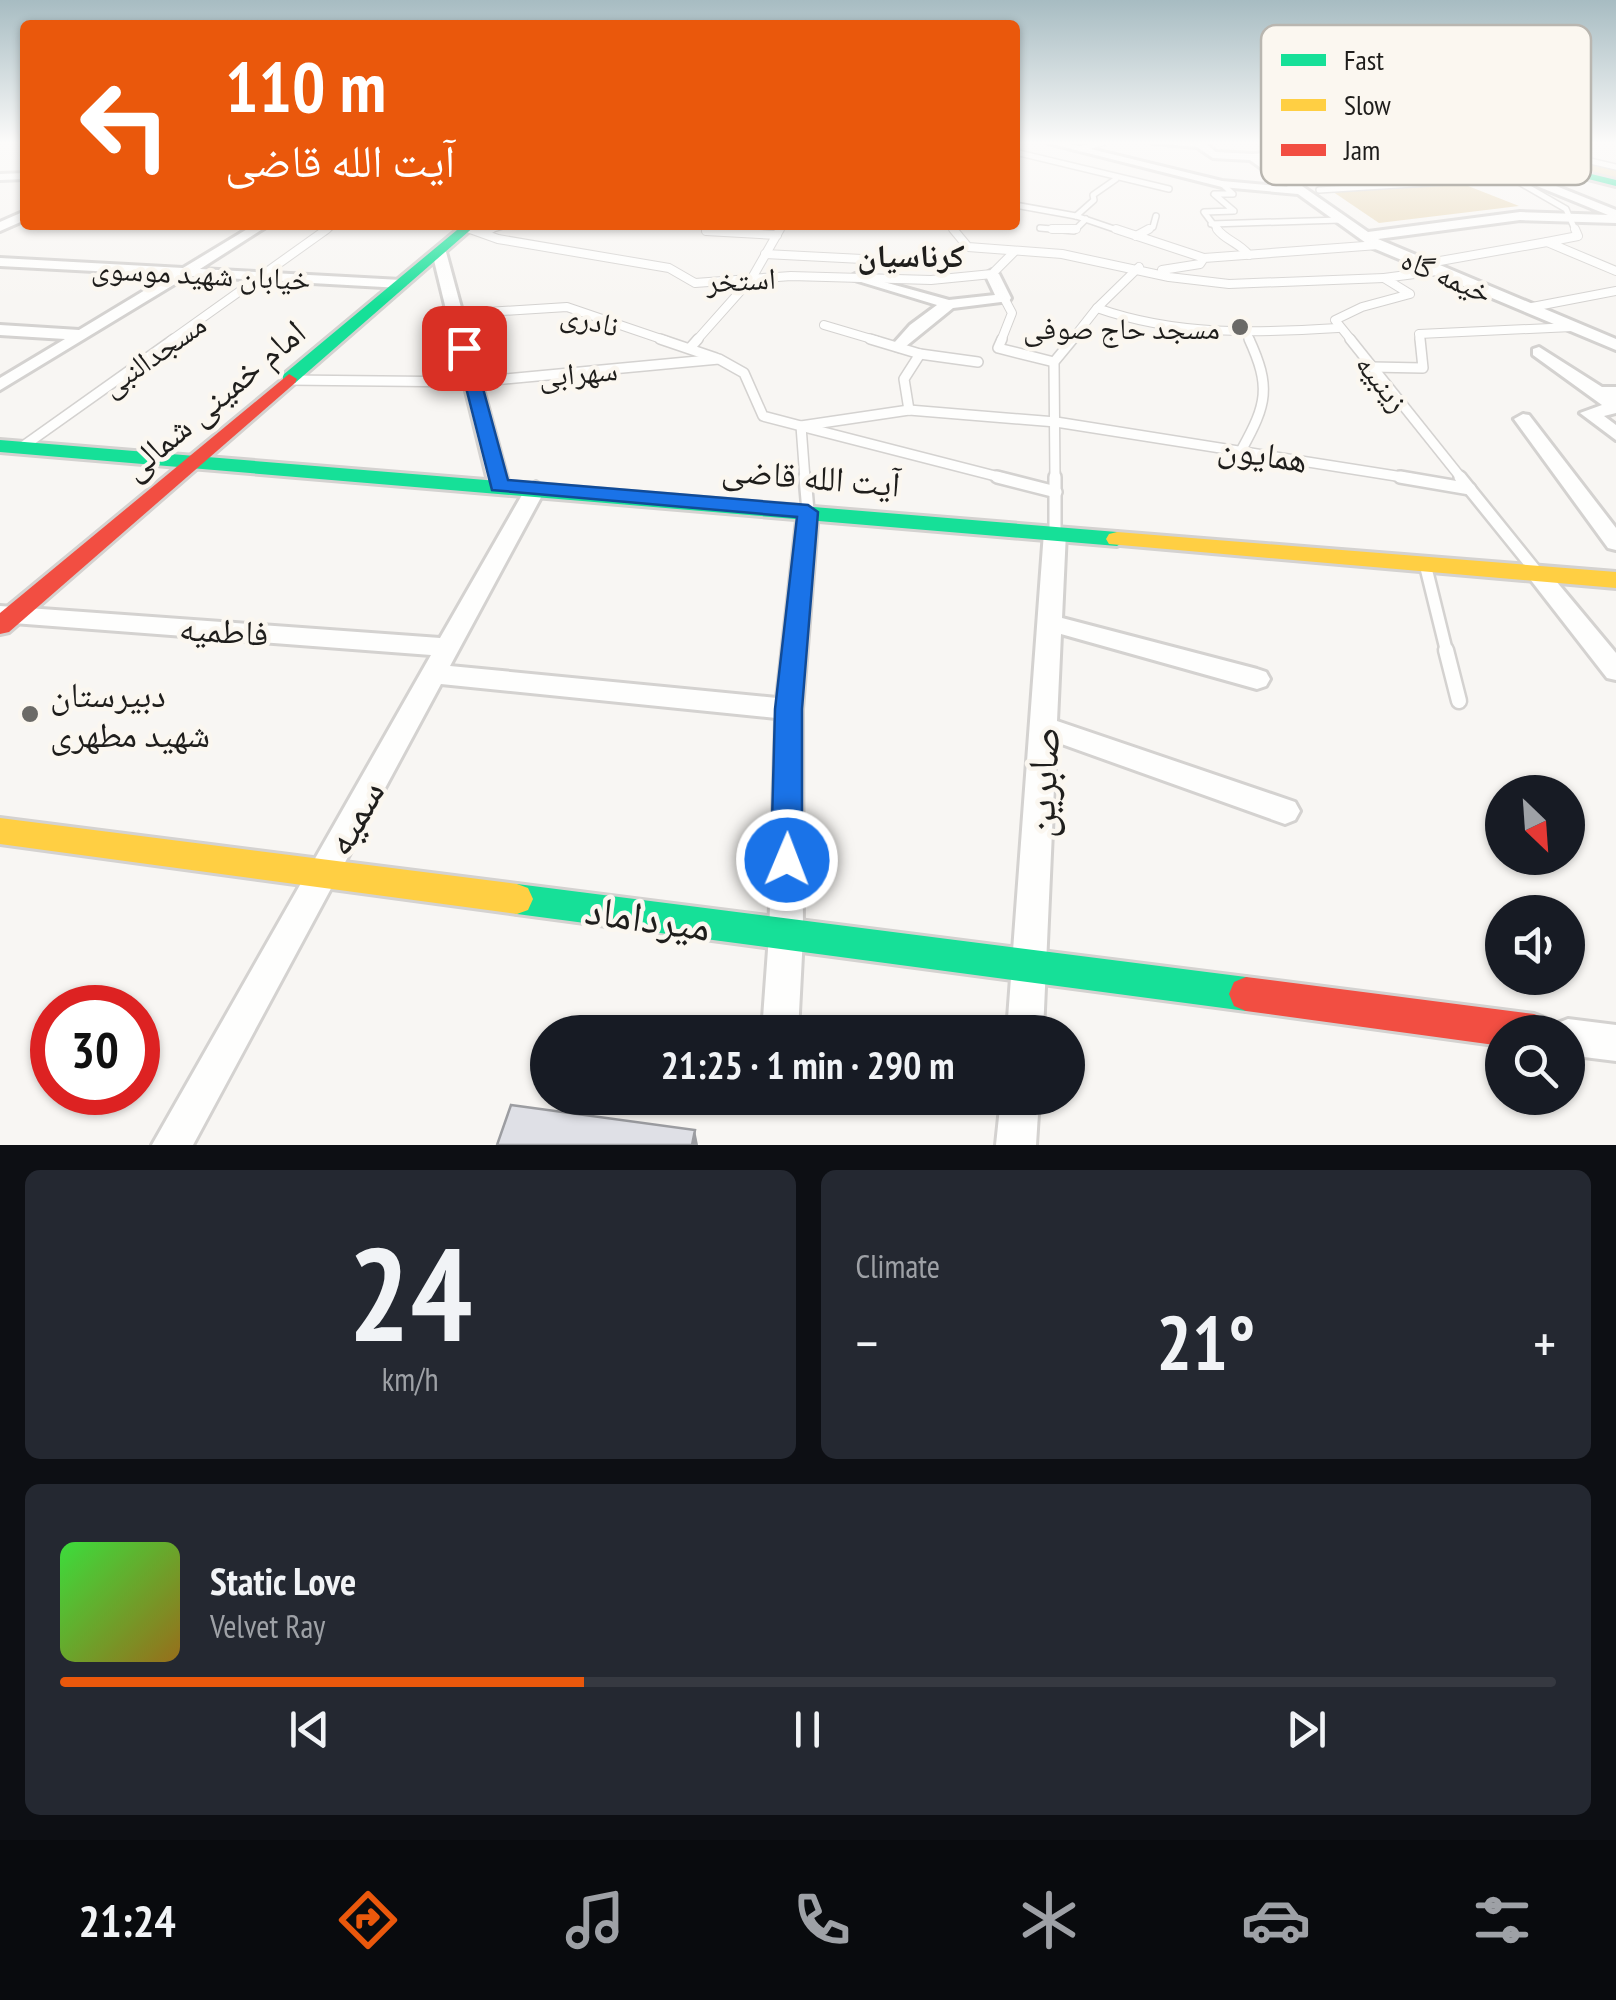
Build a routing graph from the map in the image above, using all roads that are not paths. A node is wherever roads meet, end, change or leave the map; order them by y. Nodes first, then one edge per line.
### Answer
1 (1093, 196) edge
2 (1217, 196) edge
3 (1307, 196) edge
4 (1327, 196) edge
5 (1542, 196) edge
6 (1585, 196) edge
7 (1020, 206) edge
8 (1569, 214) junction
9 (1076, 216) junction
10 (1156, 216) dead end
11 (1616, 216) edge
12 (1086, 219) junction
13 (1340, 220) junction
14 (1211, 224) junction
15 (1040, 228) dead end
16 (255, 230) edge
17 (326, 230) edge
18 (470, 230) edge
19 (477, 230) edge
20 (779, 230) edge
21 (954, 230) edge
22 (706, 231) dead end
23 (776, 235) junction
24 (1136, 236) junction
25 (1381, 240) junction
26 (1547, 242) junction
27 (439, 252) junction
28 (1014, 252) junction
29 (766, 254) junction
30 (1248, 255) junction
31 (1204, 258) junction
32 (862, 259) dead end
33 (0, 262) edge
34 (1139, 267) junction
35 (1430, 268) junction
36 (1151, 271) junction
37 (1616, 271) edge
38 (186, 272) junction
39 (992, 274) junction
40 (262, 276) junction
41 (752, 278) junction
42 (855, 278) junction
43 (1384, 278) junction
44 (401, 284) junction
45 (1616, 291) edge
46 (1004, 298) junction
47 (949, 304) junction
48 (1097, 308) junction
49 (1527, 308) junction
50 (455, 314) junction
51 (824, 325) dead end
52 (1572, 327) junction
53 (1338, 328) junction
54 (0, 330) edge
55 (1248, 334) junction
56 (81, 335) junction
57 (1616, 345) edge
58 (900, 346) junction
59 (690, 348) junction
60 (1540, 352) dead end
61 (920, 354) junction
62 (720, 359) junction
63 (978, 362) dead end
64 (1054, 362) junction
65 (1371, 367) junction
66 (288, 380) junction
67 (473, 382) junction
68 (0, 385) edge
69 (1607, 392) edge
70 (909, 410) junction
71 (1523, 419) dead end
72 (1056, 422) junction
73 (801, 426) junction
74 (1616, 434) edge
75 (11, 447) edge
76 (1242, 449) junction
77 (194, 460) junction
78 (500, 486) junction
79 (536, 488) junction
80 (1470, 489) junction
81 (1056, 492) junction
82 (808, 512) junction
83 (1055, 532) junction
84 (1616, 543) edge
85 (1425, 564) junction
86 (1538, 574) junction
87 (1616, 580) edge
88 (4, 618) edge
89 (1050, 624) junction
90 (448, 647) junction
91 (1616, 671) edge
92 (433, 674) junction
93 (1256, 679) dead end
94 (1459, 701) dead end
95 (789, 709) junction
96 (1044, 727) junction
97 (1285, 811) dead end
98 (0, 831) edge
99 (322, 873) junction
100 (786, 936) junction
101 (1030, 966) junction
102 (781, 1015) edge
103 (1026, 1015) edge
104 (1485, 1026) edge
105 (1585, 1039) edge
106 (1616, 1043) edge
107 (1019, 1115) edge
108 (172, 1145) edge
109 (1016, 1145) edge

1 - 9 lane
2 - 14 lane
3 - 13 street, خیمه گاه
4 - 25 street, خیمه گاه
5 - 8 lane
6 - 11 street
7 - 9 lane
8 - 11 street
8 - 25 street
8 - 26 lane
9 - 12 lane
10 - 24 lane
12 - 15 lane
12 - 24 lane
13 - 14 lane
13 - 25 street, خیمه گاه
14 - 30 lane
16 - 38 street
17 - 40 lane, مسجدالنبی
18 - 27 main road, امام خمینی شمالی
19 - 41 lane, استخر
20 - 23 lane
21 - 28 lane
22 - 23 lane
23 - 29 lane
24 - 31 lane
25 - 30 lane
25 - 35 street, خیمه گاه
26 - 35 lane
26 - 37 lane
27 - 44 main road, امام خمینی شمالی
27 - 50 street
28 - 34 lane
28 - 39 lane
29 - 32 lane
29 - 41 lane
30 - 31 lane
31 - 36 lane
33 - 38 street, خیابان شهید موسوی
34 - 36 lane
34 - 48 lane
35 - 43 lane
35 - 49 street, خیمه گاه
36 - 43 lane
38 - 40 street, خیابان شهید موسوی
38 - 56 street
39 - 42 lane, استخر
39 - 46 street
40 - 44 street, خیابان شهید موسوی
40 - 75 lane, مسجدالنبی
41 - 42 lane, استخر
41 - 59 lane
42 - 47 street
43 - 53 lane, زینبیه
44 - 66 main road, امام خمینی شمالی
45 - 49 lane
46 - 47 street
46 - 64 lane
47 - 58 street
48 - 55 lane
48 - 64 lane
49 - 52 street, خیمه گاه
50 - 59 lane, نادری
50 - 67 street
51 - 58 lane
52 - 57 street, خیمه گاه
52 - 65 lane
53 - 55 lane
53 - 65 lane, زینبیه
54 - 56 street
55 - 76 lane
56 - 68 street
58 - 61 lane
59 - 62 lane, نادری
60 - 69 street
61 - 63 lane
61 - 70 lane
62 - 67 lane, سهرابی
62 - 73 lane
64 - 72 lane
65 - 80 lane, زینبیه
66 - 67 lane, سهرابی
66 - 77 main road, امام خمینی شمالی
67 - 78 street
69 - 74 street
70 - 72 lane, همایون
70 - 73 lane, همایون
71 - 84 street
72 - 76 lane, همایون
72 - 81 lane
73 - 81 lane
73 - 82 lane
75 - 77 main road, آیت الله قاضی
76 - 80 lane, همایون
77 - 78 main road, آیت الله قاضی
77 - 88 main road, امام خمینی شمالی
78 - 79 main road, آیت الله قاضی
79 - 82 main road, آیت الله قاضی
79 - 90 street, سمیه
80 - 86 lane, زینبیه
81 - 83 lane
82 - 83 main road, آیت الله قاضی
82 - 95 street
83 - 85 main road, آیت الله قاضی
83 - 89 street, صابرین
85 - 86 main road, آیت الله قاضی
85 - 94 lane
86 - 87 main road, آیت الله قاضی
86 - 91 street
88 - 90 street, فاطمیه
89 - 93 street
89 - 96 street, صابرین
90 - 92 street, سمیه
92 - 95 street
92 - 99 street, سمیه
95 - 100 street
96 - 97 street
96 - 101 street, صابرین
98 - 99 main road, میرداماد
99 - 100 main road, میرداماد
99 - 108 street, سمیه
100 - 101 main road, میرداماد
100 - 102 street
101 - 103 street, صابرین
101 - 104 main road, میرداماد
105 - 106 street
107 - 109 street

